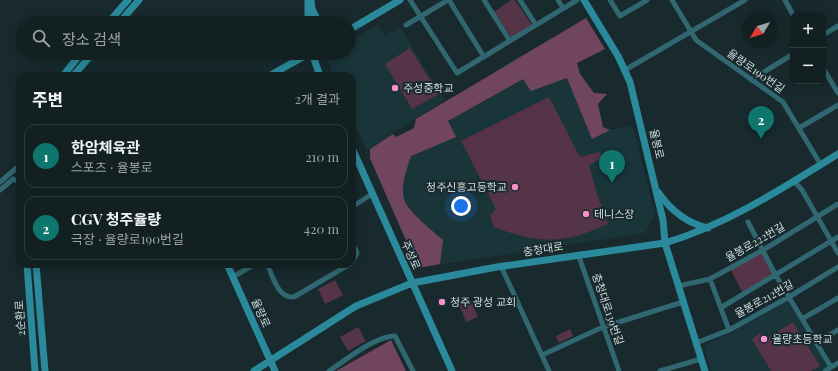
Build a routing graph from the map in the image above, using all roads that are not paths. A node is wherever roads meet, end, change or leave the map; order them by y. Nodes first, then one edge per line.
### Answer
1 (128, 0) edge
2 (139, 0) edge
3 (309, 0) edge
4 (400, 0) edge
5 (410, 0) edge
6 (448, 0) edge
7 (484, 0) edge
8 (520, 0) edge
9 (558, 0) edge
10 (577, 0) edge
11 (584, 0) edge
12 (610, 0) edge
13 (647, 0) edge
14 (672, 0) edge
15 (745, 0) edge
16 (786, 0) edge
17 (563, 8) junction
18 (792, 12) edge
19 (114, 16) edge
20 (125, 16) edge
21 (308, 16) edge
22 (316, 16) edge
23 (422, 16) junction
24 (406, 25) dead end
25 (536, 25) junction
26 (356, 26) edge
27 (838, 26) edge
28 (690, 32) junction
29 (826, 33) edge
30 (510, 41) junction
31 (790, 56) edge
32 (484, 57) junction
33 (76, 60) edge
34 (86, 60) edge
35 (298, 60) edge
36 (314, 60) edge
37 (625, 70) junction
38 (66, 72) edge
39 (76, 72) edge
40 (276, 72) edge
41 (318, 72) edge
42 (826, 73) edge
43 (751, 80) junction
44 (838, 93) edge
45 (838, 105) edge
46 (799, 128) junction
47 (838, 154) edge
48 (356, 157) edge
49 (821, 165) junction
50 (16, 168) edge
51 (16, 180) edge
52 (794, 181) junction
53 (0, 182) edge
54 (0, 190) edge
55 (656, 190) junction
56 (372, 194) junction
57 (356, 204) edge
58 (838, 204) edge
59 (817, 217) junction
60 (748, 222) dead end
61 (709, 228) junction
62 (838, 237) edge
63 (831, 241) junction
64 (665, 243) junction
65 (763, 250) junction
66 (838, 253) edge
67 (578, 254) junction
68 (501, 266) junction
69 (838, 267) edge
70 (27, 268) edge
71 (36, 268) edge
72 (229, 268) edge
73 (248, 268) edge
74 (269, 268) edge
75 (343, 268) edge
76 (775, 274) junction
77 (233, 277) junction
78 (710, 279) junction
79 (412, 284) junction
80 (678, 286) junction
81 (789, 297) junction
82 (838, 298) edge
83 (683, 302) junction
84 (722, 307) junction
85 (802, 319) junction
86 (603, 327) junction
87 (729, 330) junction
88 (838, 330) edge
89 (696, 343) junction
90 (816, 343) junction
91 (542, 355) junction
92 (701, 359) junction
93 (270, 360) junction
94 (838, 364) edge
95 (831, 367) junction
96 (676, 369) edge
97 (35, 371) edge
98 (45, 371) edge
99 (254, 371) edge
100 (275, 371) edge
101 (329, 371) edge
102 (413, 371) edge
103 (452, 371) edge
104 (549, 371) edge
105 (619, 371) edge
106 (660, 371) edge
107 (705, 371) edge
108 (825, 371) edge

1 - 19 street
2 - 20 street
3 - 21 street
3 - 22 street
4 - 26 street
5 - 23 street
6 - 23 street
6 - 32 street
7 - 30 street
8 - 25 street
9 - 17 street
10 - 17 street
11 - 37 street, 율봉로
12 - 13 street
14 - 28 street, 율량로190번길
15 - 28 street
16 - 18 street
17 - 25 street
23 - 24 street
23 - 32 street
25 - 30 street
27 - 29 street
28 - 37 street
28 - 43 street, 율량로190번길
30 - 32 street
31 - 43 street
33 - 38 street
34 - 39 street
35 - 40 street
36 - 41 street
37 - 55 street, 율봉로
42 - 44 street
43 - 46 street, 율량로190번길
45 - 46 street
46 - 49 street, 율량로190번길
47 - 49 street, 충청대로
48 - 56 street, 주성로
49 - 52 street, 충청대로
50 - 53 street
51 - 54 street
52 - 59 street
52 - 61 street, 충청대로
55 - 61 street
55 - 64 street, 율봉로
56 - 57 street
56 - 79 street, 주성로
58 - 59 street, 율봉로222번길
59 - 63 street
59 - 65 street, 율봉로222번길
60 - 65 street
61 - 64 street, 충청대로
62 - 63 street
63 - 66 street
63 - 76 street
64 - 67 street, 충청대로
64 - 80 street, 율봉로
65 - 76 street
65 - 78 street, 율봉로222번길
67 - 68 street, 충청대로
67 - 86 street, 충청대로139번길
68 - 79 street, 충청대로
68 - 91 street
69 - 81 street, 율봉로212번길
70 - 97 street, 2순환로
71 - 98 street, 2순환로
72 - 77 street, 율량로
73 - 77 street
74 - 75 street
76 - 81 street
76 - 84 street
77 - 93 street, 율량로
78 - 80 street, 율봉로222번길
78 - 84 street
79 - 93 street, 충청대로
79 - 103 street, 주성로
80 - 83 street, 율봉로
81 - 85 street
81 - 87 street, 율봉로212번길
82 - 85 street
83 - 86 street
83 - 89 street, 율봉로
84 - 87 street
85 - 90 street
86 - 91 street
86 - 105 street, 충청대로139번길
87 - 89 street, 율봉로212번길
88 - 90 street
89 - 92 street, 율봉로
90 - 95 street
91 - 104 street
92 - 96 street
92 - 107 street, 율봉로
93 - 99 street, 충청대로
93 - 100 street, 율량로
94 - 95 street
95 - 108 street
96 - 106 street
101 - 102 street

